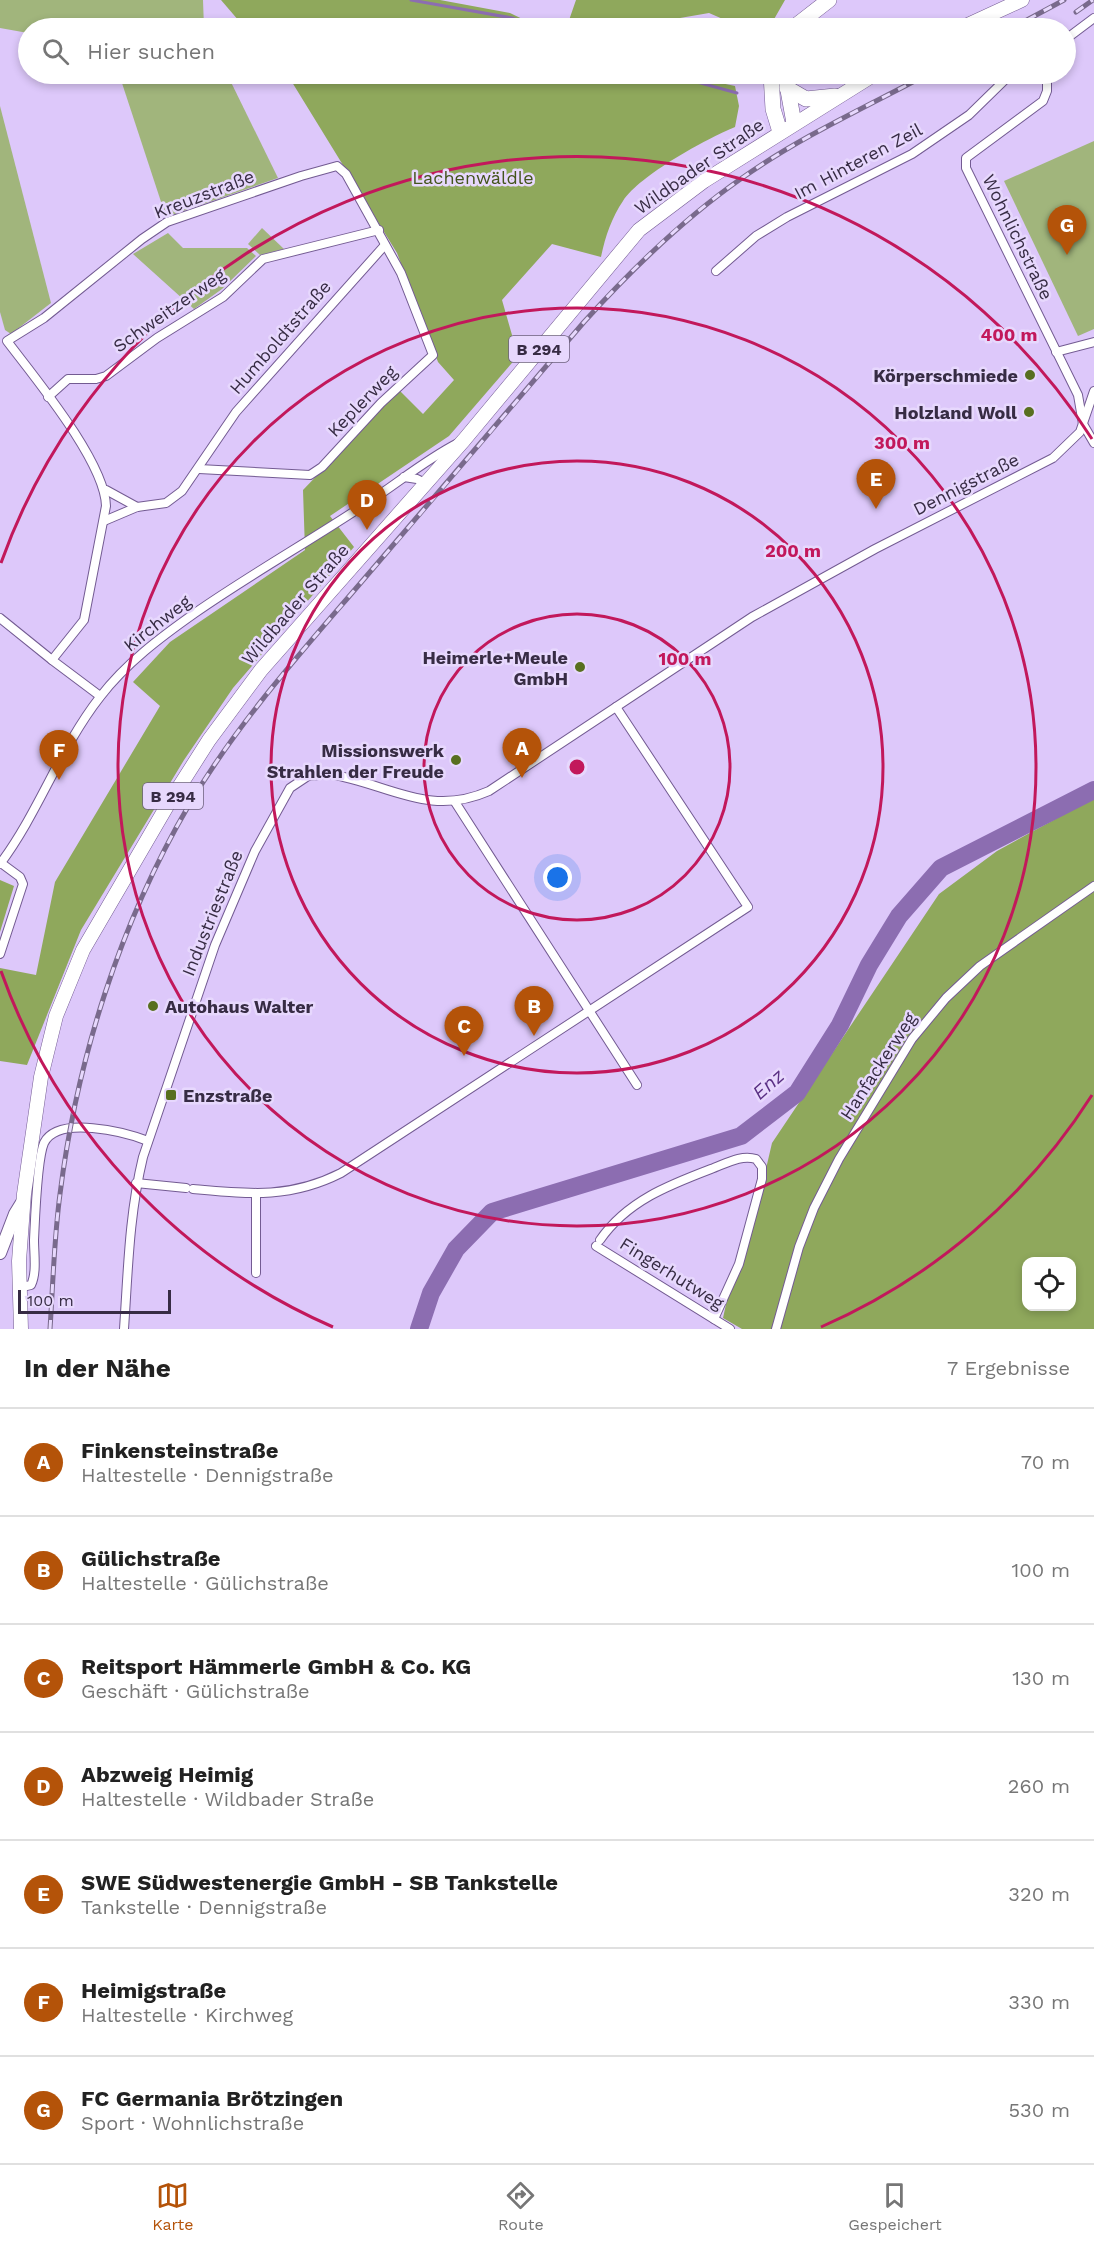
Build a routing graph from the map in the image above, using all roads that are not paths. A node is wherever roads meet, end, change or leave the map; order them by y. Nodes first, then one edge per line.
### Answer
1 (829, 0) edge
2 (1022, 0) edge
3 (806, 18) edge
4 (983, 18) edge
5 (1094, 18) edge
6 (1076, 31) edge
7 (771, 84) edge
8 (787, 84) edge
9 (789, 84) edge
10 (857, 84) edge
11 (1001, 84) edge
12 (1047, 84) edge
13 (835, 96) junction
14 (794, 123) junction
15 (780, 132) junction
16 (379, 230) junction
17 (385, 245) junction
18 (716, 271) dead end
19 (1094, 342) edge
20 (1056, 352) junction
21 (1094, 391) edge
22 (48, 397) junction
23 (1083, 424) junction
24 (464, 440) junction
25 (1094, 443) edge
26 (199, 468) junction
27 (404, 477) junction
28 (425, 483) junction
29 (106, 490) junction
30 (137, 507) junction
31 (104, 520) junction
32 (0, 618) edge
33 (52, 660) junction
34 (100, 696) junction
35 (616, 707) junction
36 (455, 802) junction
37 (0, 864) edge
38 (1094, 886) edge
39 (0, 954) edge
40 (589, 1010) junction
41 (638, 1085) dead end
42 (148, 1141) junction
43 (136, 1183) junction
44 (256, 1195) junction
45 (24, 1200) junction
46 (0, 1253) edge
47 (256, 1273) dead end
48 (18, 1288) junction
49 (714, 1319) junction
50 (21, 1329) edge
51 (124, 1329) edge
52 (730, 1329) edge
53 (776, 1329) edge

1 - 3 highway
2 - 4 main road
5 - 6 street
7 - 15 highway
8 - 14 highway
9 - 13 highway
10 - 13 main road, Wildbader Straße / B 294
11 - 18 street, Im Hinteren Zeil
12 - 20 street, Wohnlichstraße
13 - 14 main road, Wildbader Straße / B 294
14 - 15 main road, Wildbader Straße / B 294
15 - 24 main road, Wildbader Straße / B 294
16 - 17 street
16 - 22 street, Schweitzerweg
16 - 22 street, Kreuzstraße
17 - 26 street, Humboldtstraße
17 - 26 street, Keplerweg
19 - 20 street
20 - 23 street, Wohnlichstraße
21 - 23 street, Dennigstraße
22 - 29 street
23 - 25 street, Wohnlichstraße
23 - 35 street, Dennigstraße
24 - 27 street, Kirchweg
24 - 28 main road, Wildbader Straße / B 294
26 - 30 street, Humboldtstraße
27 - 28 street
27 - 34 street, Kirchweg
28 - 45 main road, Wildbader Straße / B 294
29 - 30 street
29 - 31 street
30 - 31 street, Humboldtstraße
31 - 33 street
32 - 33 street
33 - 34 street
34 - 37 street, Kirchweg
35 - 36 street, Dennigstraße
35 - 40 street
36 - 40 street
36 - 42 street, Industriestraße
37 - 39 street
38 - 53 street, Hanfackerweg
40 - 41 street
40 - 44 street
42 - 43 street, Industriestraße
42 - 48 street
43 - 44 street
43 - 51 street, Industriestraße
44 - 47 street
45 - 46 main road
45 - 48 main road, Wildbader Straße / B 294
48 - 50 main road, Wildbader Straße / B 294
49 - 49 street, Fingerhutweg
49 - 52 street, Fingerhutweg

